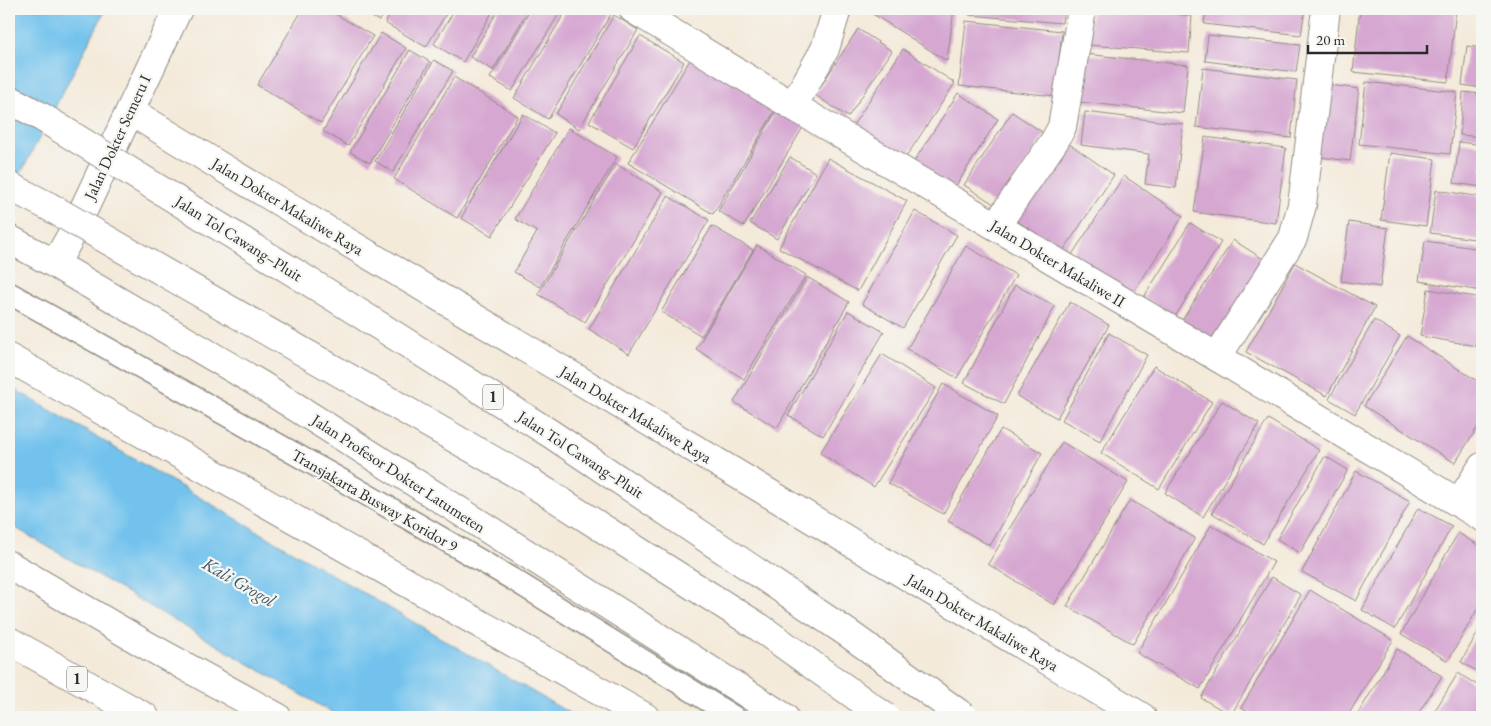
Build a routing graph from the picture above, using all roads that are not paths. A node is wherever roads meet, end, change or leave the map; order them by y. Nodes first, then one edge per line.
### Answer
1 (178, 9) edge
2 (633, 9) edge
3 (837, 9) edge
4 (1082, 9) edge
5 (1326, 9) edge
6 (9, 99) edge
7 (793, 106) junction
8 (130, 110) junction
9 (9, 186) edge
10 (996, 226) junction
11 (9, 239) edge
12 (44, 258) junction
13 (12, 295) edge
14 (1217, 357) junction
15 (9, 358) edge
16 (1482, 467) edge
17 (1459, 503) junction
18 (1482, 517) edge
19 (9, 565) edge
20 (9, 641) edge
21 (145, 717) edge
22 (277, 717) edge
23 (645, 717) edge
24 (734, 717) edge
25 (784, 717) edge
26 (885, 717) edge
27 (964, 717) edge
28 (1142, 717) edge

1 - 8 main road, Jalan Dokter Semeru I
2 - 7 main road, Jalan Dokter Makaliwe II
3 - 7 main road
4 - 10 main road
5 - 14 main road
6 - 27 main road, Jalan Tol Cawang–Pluit / 1, bridge
7 - 10 main road, Jalan Dokter Makaliwe II
8 - 12 main road, Jalan Dokter Semeru I
8 - 28 main road, Jalan Dokter Makaliwe Raya
9 - 26 main road, bridge
10 - 14 main road, Jalan Dokter Makaliwe II
11 - 12 main road, Jalan Profesor Dokter Latumeten
12 - 25 main road, Jalan Profesor Dokter Latumeten
13 - 24 lane, Transjakarta Busway Koridor 9
14 - 17 main road, Jalan Dokter Makaliwe II
15 - 23 main road
16 - 17 main road
17 - 18 main road, Jalan Dokter Makaliwe II
19 - 22 main road
20 - 21 main road, 1

